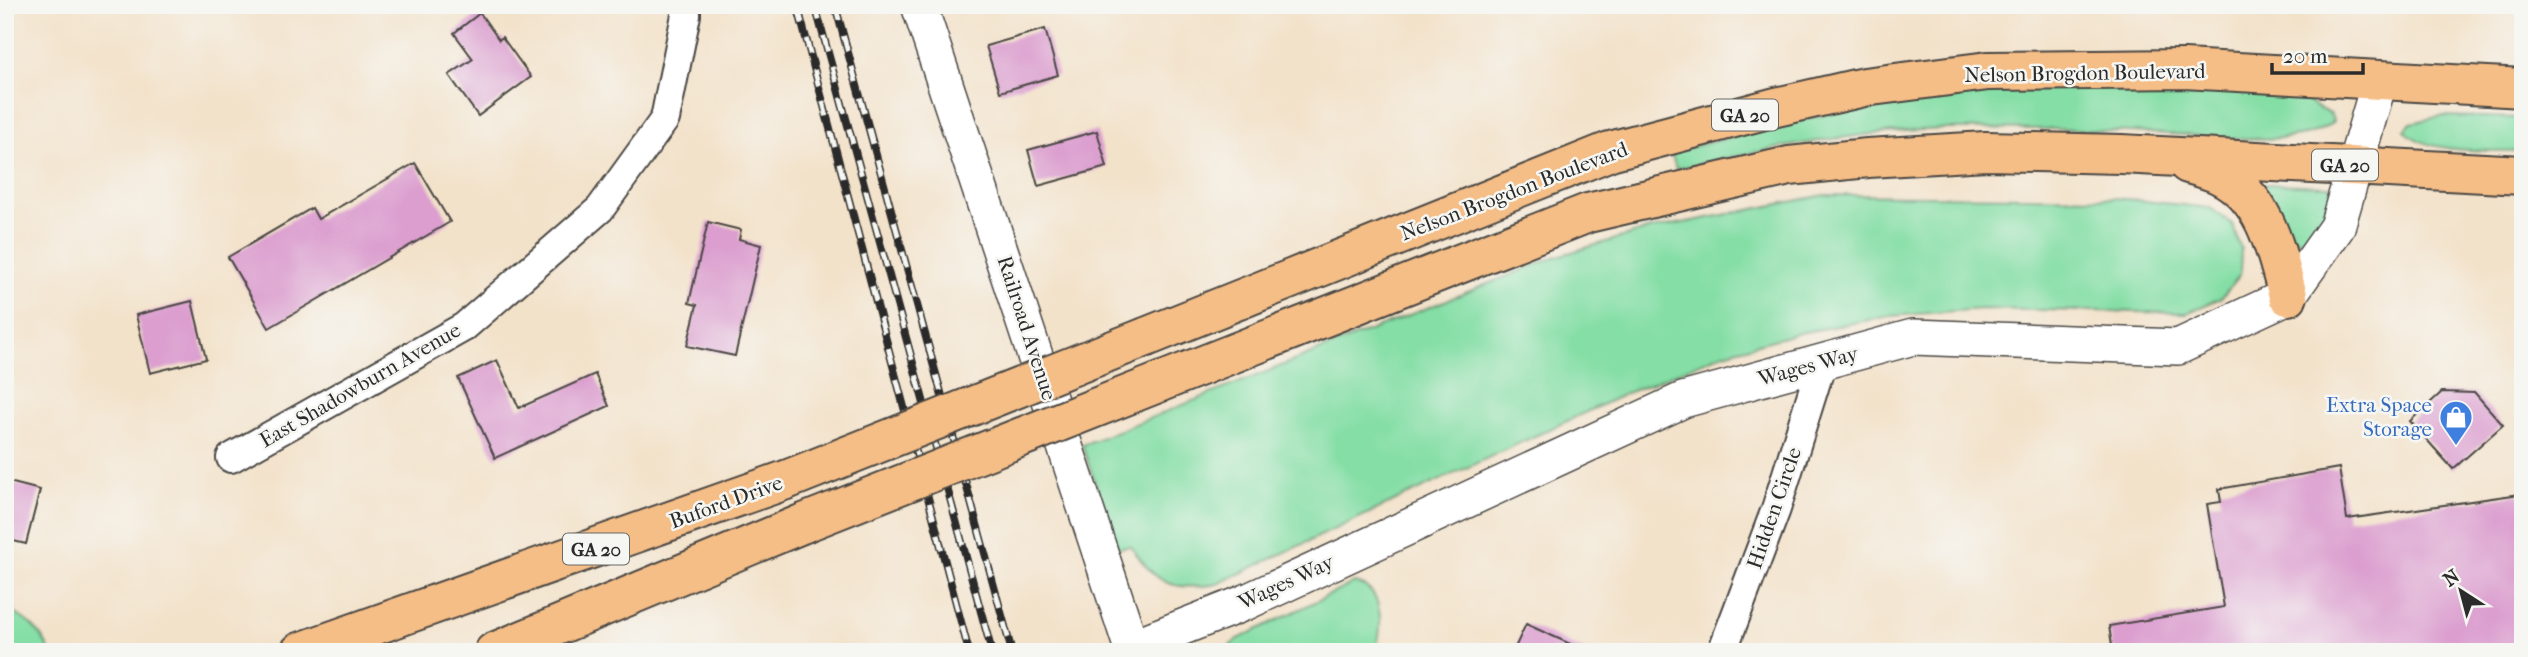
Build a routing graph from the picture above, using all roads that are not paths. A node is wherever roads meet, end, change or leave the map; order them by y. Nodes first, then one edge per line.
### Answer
1 (686, 5) edge
2 (919, 5) edge
3 (2380, 79) junction
4 (2523, 88) edge
5 (2166, 156) junction
6 (2354, 165) junction
7 (2523, 175) edge
8 (2288, 296) junction
9 (1146, 337) joint
10 (1822, 362) junction
11 (231, 458) dead end
12 (1133, 650) edge
13 (300, 652) edge
14 (494, 652) edge
15 (1722, 652) edge

1 - 11 street, East Shadowburn Avenue
2 - 12 street, Railroad Avenue
3 - 4 highway, Nelson Brogdon Boulevard / GA 20
3 - 6 street, Wages Way
3 - 9 highway, Nelson Brogdon Boulevard / GA 20
5 - 6 highway, GA 20
5 - 8 highway
5 - 14 highway, GA 20, bridge
6 - 7 highway, GA 20
6 - 8 street, Wages Way
8 - 10 street, Wages Way
9 - 13 highway, Buford Drive / GA 20, bridge
10 - 12 street, Wages Way
10 - 15 street, Hidden Circle

